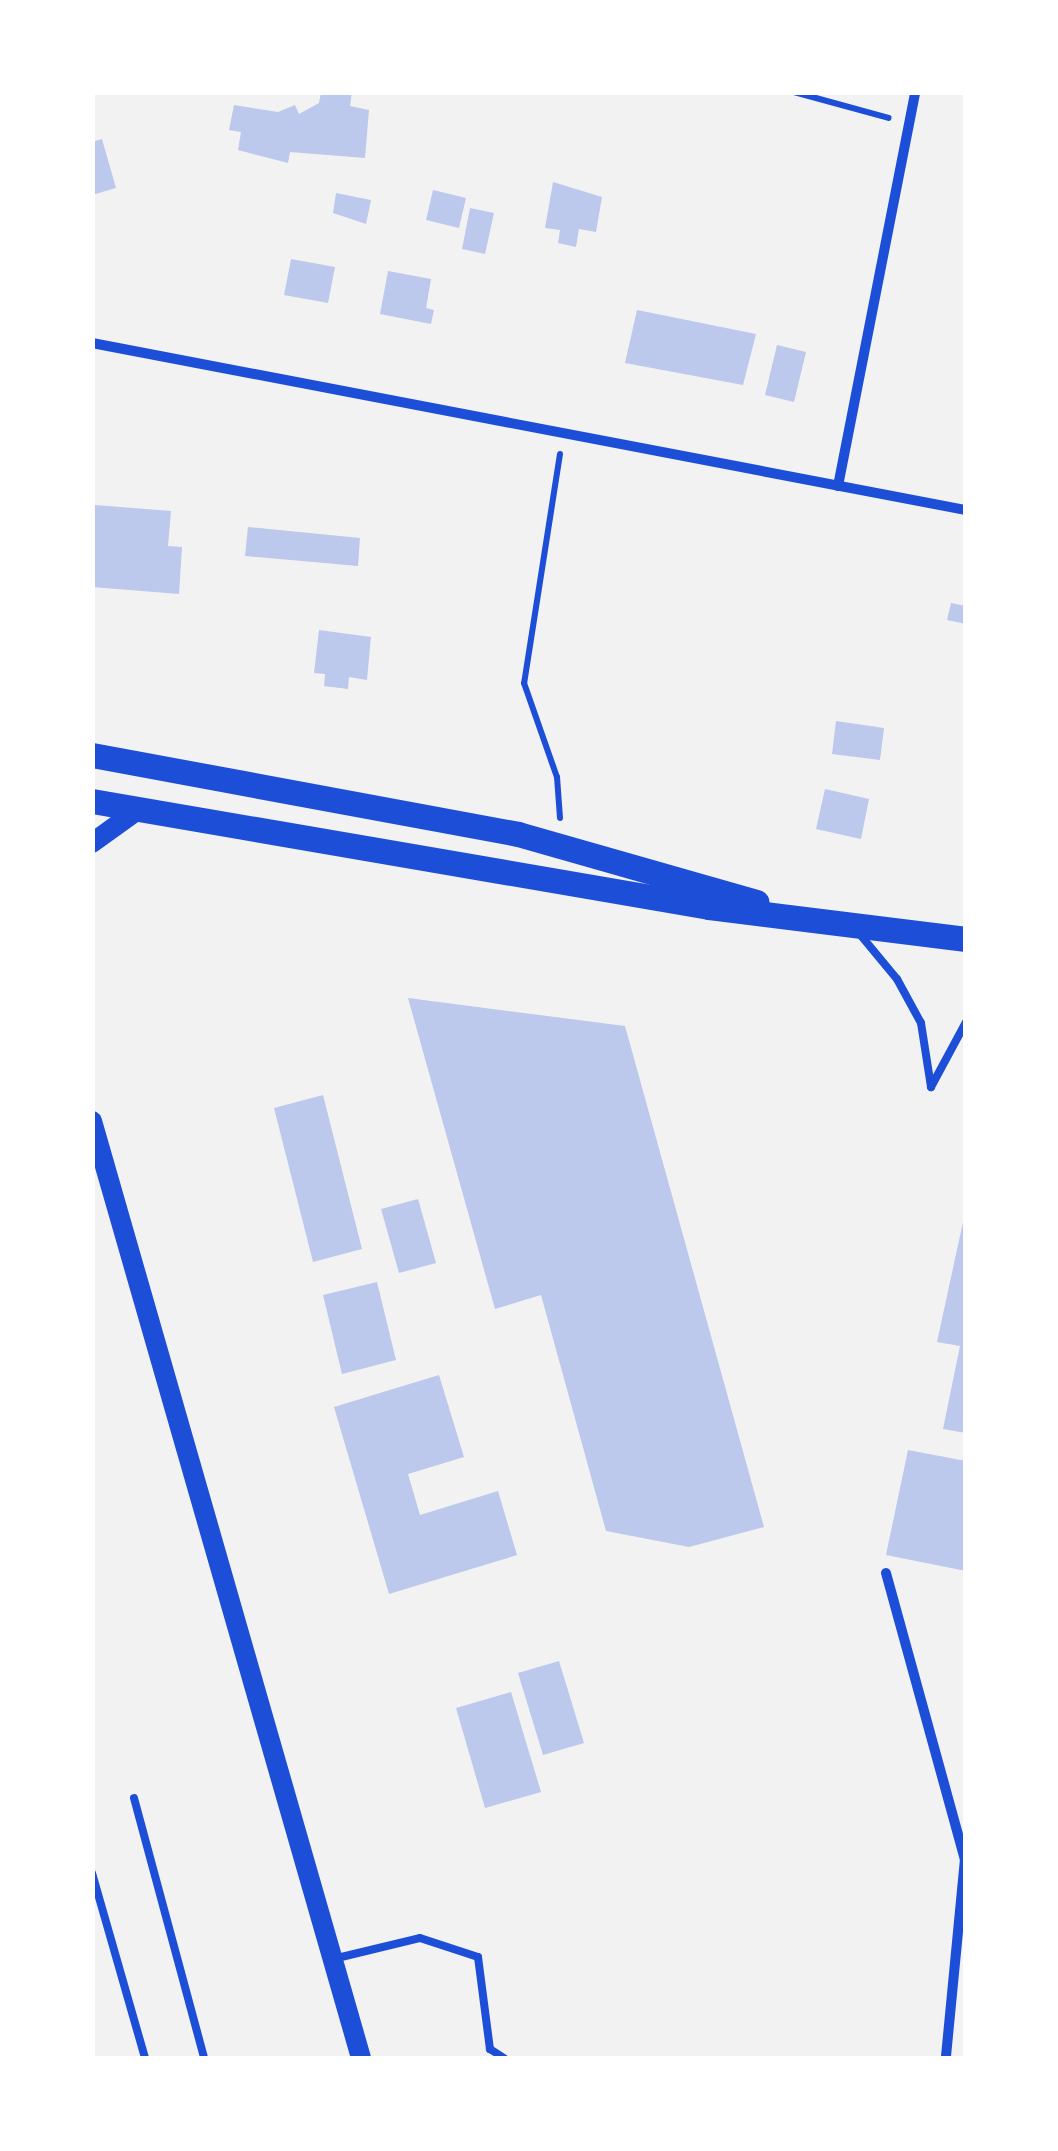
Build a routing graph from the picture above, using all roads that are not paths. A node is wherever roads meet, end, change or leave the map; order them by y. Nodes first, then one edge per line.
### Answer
1 (915, 92) edge
2 (92, 343) edge
3 (838, 486) junction
4 (966, 510) edge
5 (92, 755) edge
6 (92, 801) edge
7 (138, 810) junction
8 (92, 843) edge
9 (788, 914) junction
10 (852, 924) junction
11 (966, 940) edge
12 (966, 1022) edge
13 (93, 1121) edge
14 (886, 1573) dead end
15 (134, 1798) dead end
16 (92, 1873) edge
17 (331, 1959) junction
18 (145, 2058) edge
19 (204, 2058) edge
20 (361, 2058) edge
21 (504, 2058) edge
22 (946, 2058) edge

1 - 3 street
2 - 3 street
3 - 4 street
5 - 9 main road
6 - 7 main road
7 - 8 main road
7 - 9 main road
9 - 10 main road
10 - 11 main road
10 - 12 lane
13 - 17 main road
14 - 22 street
15 - 19 lane
16 - 18 lane
17 - 20 main road
17 - 21 lane

